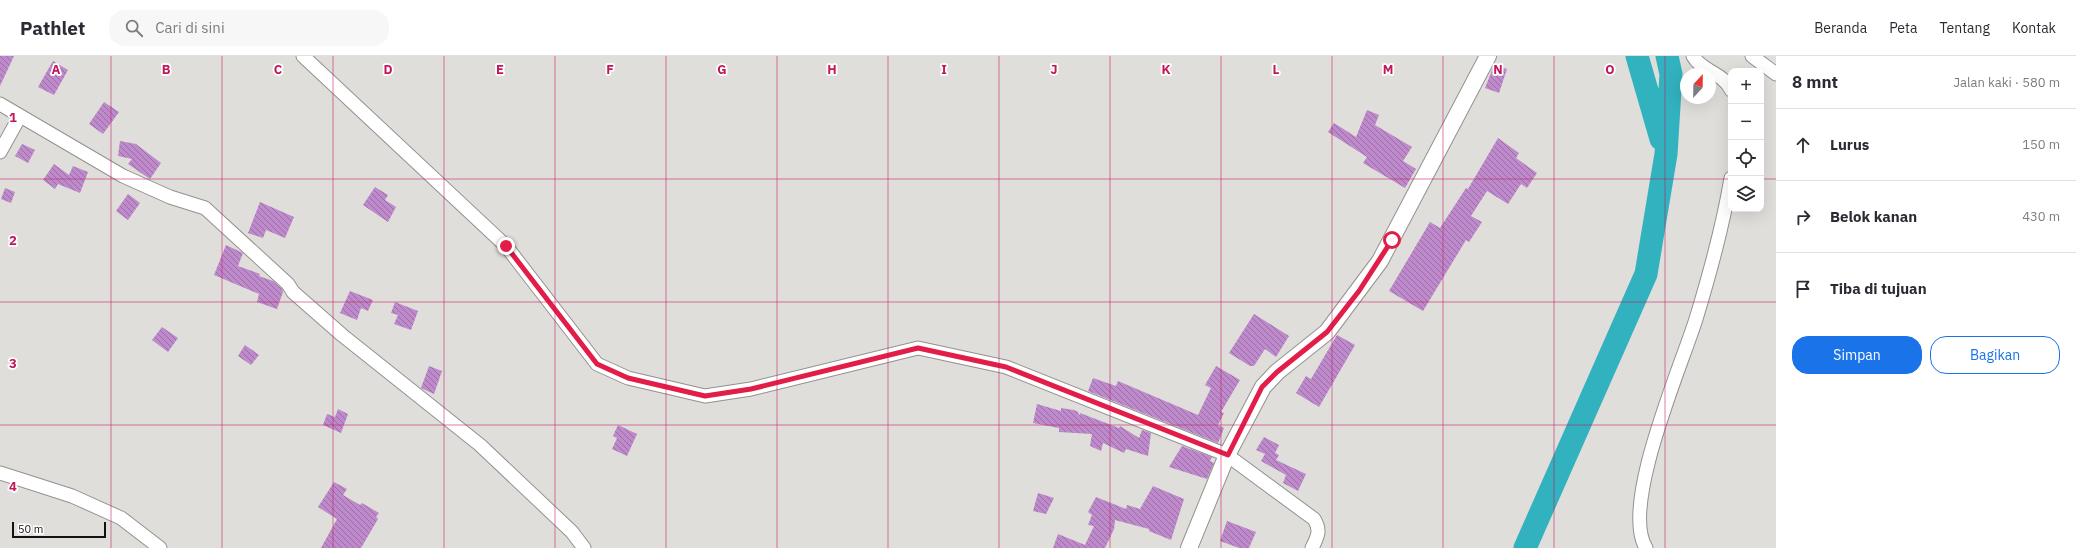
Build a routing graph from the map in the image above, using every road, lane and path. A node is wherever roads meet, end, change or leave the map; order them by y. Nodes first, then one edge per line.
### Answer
1 (303, 56) edge
2 (1488, 56) edge
3 (1693, 56) edge
4 (1752, 56) edge
5 (1776, 74) edge
6 (1728, 85) edge
7 (0, 104) edge
8 (20, 116) junction
9 (0, 152) edge
10 (1728, 196) edge
11 (1228, 455) junction
12 (0, 473) edge
13 (160, 548) edge
14 (584, 548) edge
15 (1189, 548) edge
16 (1312, 548) edge
17 (1646, 548) edge

1 - 11 street
2 - 11 street
3 - 6 street
4 - 5 street
7 - 8 street
8 - 9 street
8 - 14 street
10 - 17 street
11 - 15 street
11 - 16 street
12 - 13 street

